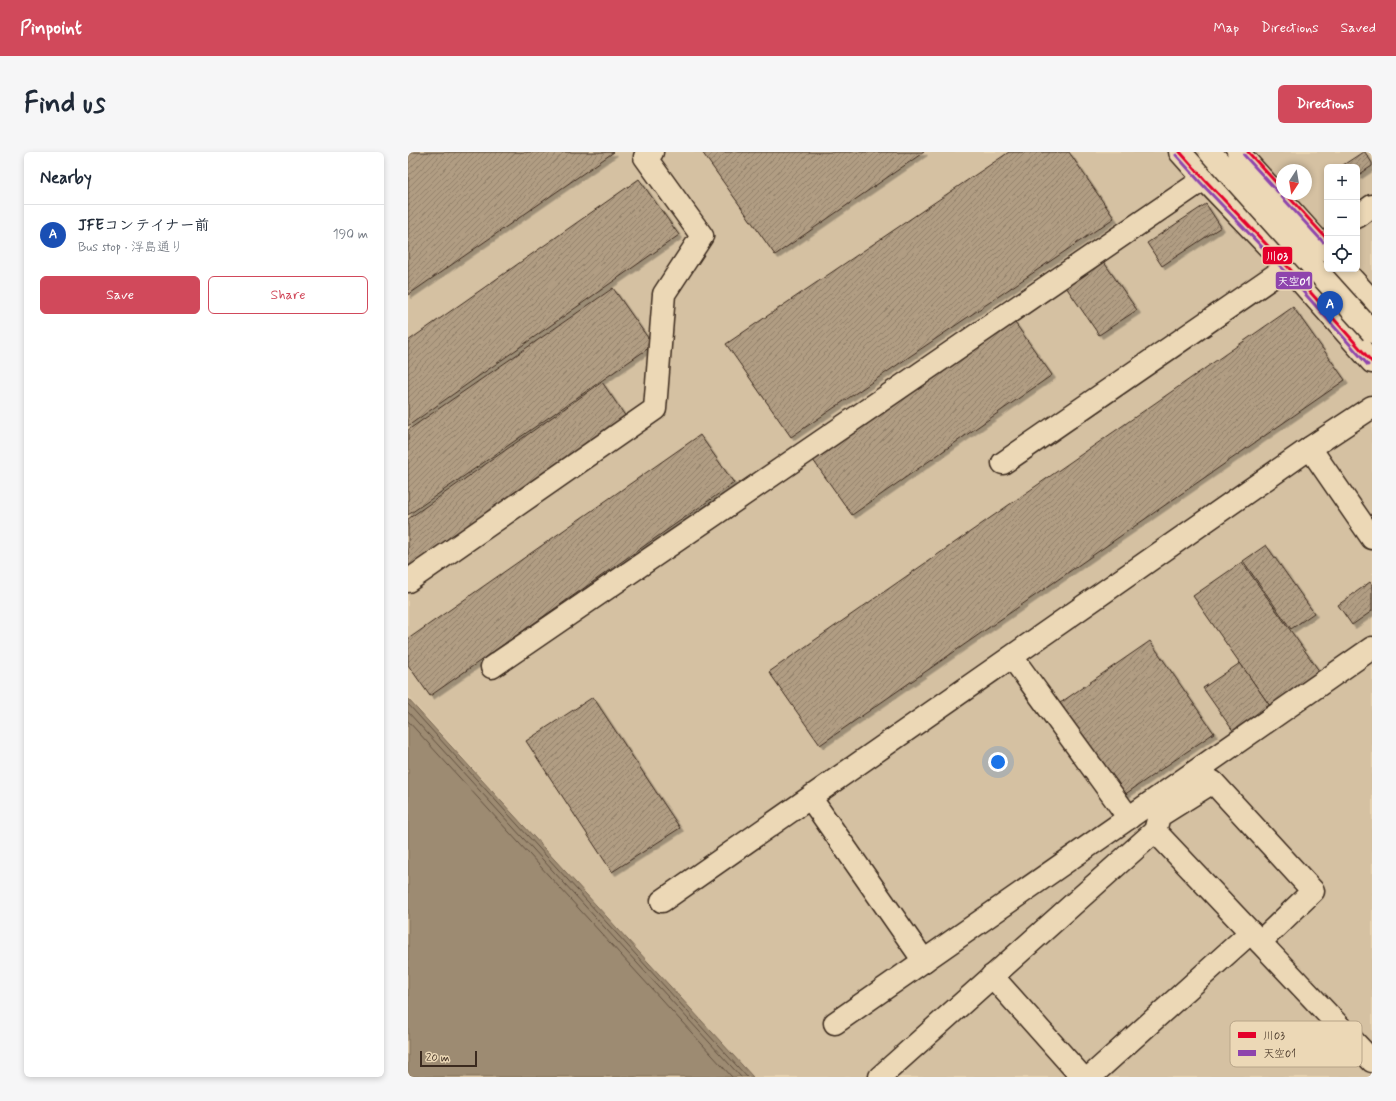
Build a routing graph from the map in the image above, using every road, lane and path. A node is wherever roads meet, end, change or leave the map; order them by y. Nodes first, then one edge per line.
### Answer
1 (652, 152) edge
2 (1180, 152) edge
3 (1210, 152) edge
4 (1238, 152) edge
5 (1248, 152) edge
6 (1204, 179) junction
7 (1276, 182) edge
8 (1291, 200) edge
9 (1372, 206) edge
10 (1360, 215) edge
11 (1324, 236) edge
12 (1324, 241) edge
13 (1324, 248) edge
14 (1288, 267) junction
15 (1346, 272) edge
16 (1358, 272) edge
17 (1372, 288) edge
18 (1372, 301) edge
19 (1372, 332) edge
20 (1372, 362) edge
21 (1372, 408) edge
22 (1310, 448) junction
23 (1003, 463) dead end
24 (1369, 528) edge
25 (408, 581) edge
26 (1372, 648) edge
27 (1012, 657) junction
28 (492, 667) dead end
29 (814, 803) dead end
30 (1129, 818) junction
31 (1155, 831) junction
32 (662, 901) dead end
33 (1255, 937) junction
34 (924, 961) junction
35 (992, 976) junction
36 (1334, 1021) edge
37 (835, 1023) dead end
38 (1362, 1050) edge
39 (1372, 1061) edge
40 (880, 1077) edge
41 (1082, 1077) edge
42 (1090, 1077) edge

1 - 25 main road
2 - 6 main road
3 - 19 main road, bridge
4 - 13 main road, bridge
5 - 7 main road
6 - 14 main road
6 - 28 main road
8 - 11 main road
9 - 10 main road
12 - 14 main road
14 - 20 main road
14 - 23 main road
15 - 18 main road
16 - 17 main road
21 - 22 main road
22 - 24 main road
22 - 27 main road
26 - 30 main road
27 - 30 main road
27 - 32 main road
29 - 34 main road
30 - 34 main road
31 - 33 main road
31 - 33 main road
31 - 35 main road
33 - 36 main road
33 - 42 main road
34 - 37 main road
35 - 40 main road
35 - 41 main road
38 - 39 main road

